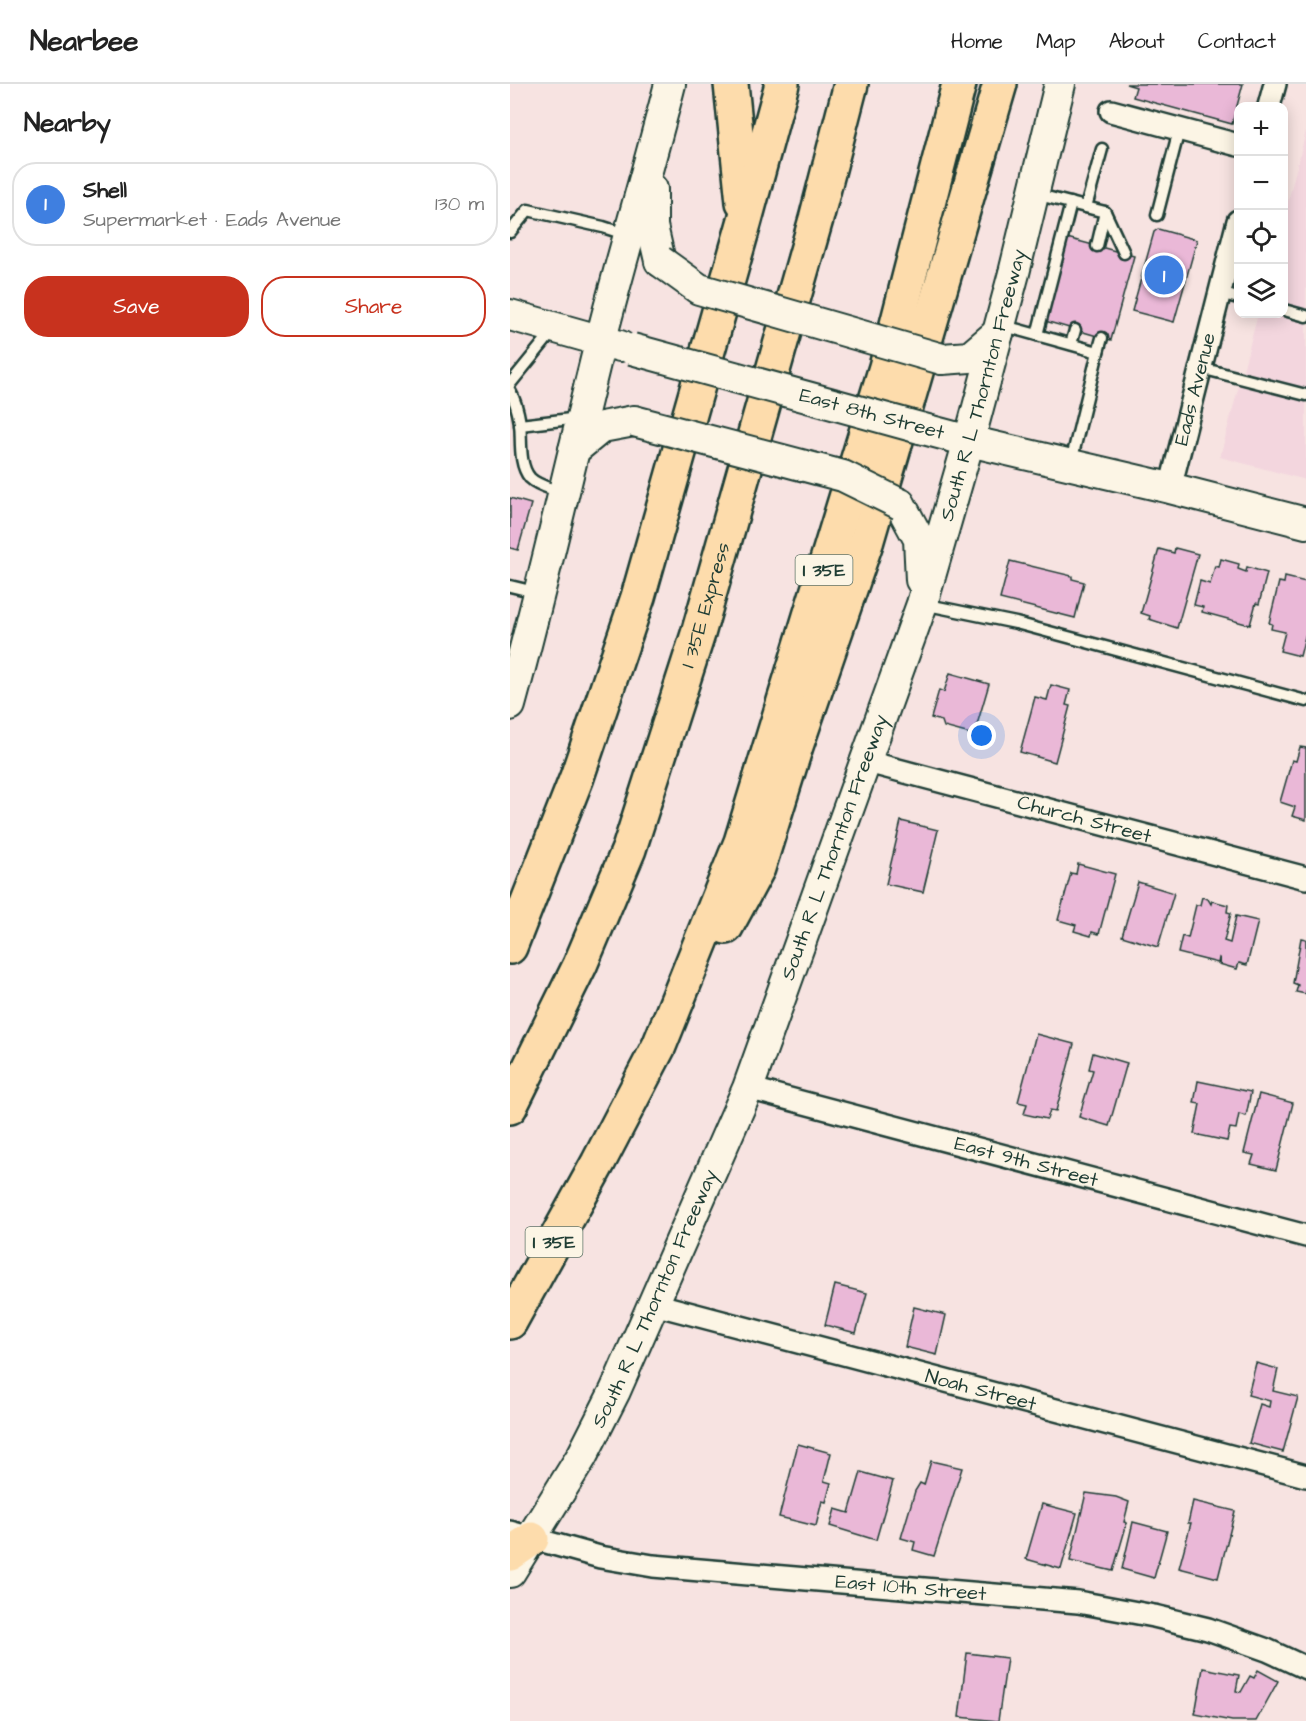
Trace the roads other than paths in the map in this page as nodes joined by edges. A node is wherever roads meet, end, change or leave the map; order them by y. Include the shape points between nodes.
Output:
1 (670, 84) edge
2 (731, 84) edge
3 (782, 84) edge
4 (851, 84) edge
5 (959, 84) edge
6 (1000, 84) edge
7 (1060, 84) edge
8 (1275, 84) edge
9 (1270, 102) edge
10 (1111, 111) dead end
11 (1179, 130) junction
12 (1234, 145) edge
13 (1102, 149) dead end
14 (651, 159) junction
15 (1035, 194) junction
16 (1071, 203) junction
17 (1086, 207) junction
18 (1105, 212) junction
19 (1158, 215) dead end
20 (745, 220) junction
21 (510, 232) edge
22 (629, 235) junction
23 (1097, 246) dead end
24 (1124, 254) dead end
25 (1234, 258) edge
26 (1229, 295) edge
27 (1288, 311) edge
28 (510, 315) edge
29 (1306, 316) edge
30 (555, 328) junction
31 (999, 329) junction
32 (1075, 330) dead end
33 (1037, 335) junction
34 (1102, 338) dead end
35 (601, 340) junction
36 (1071, 344) junction
37 (1098, 351) junction
38 (1201, 368) junction
39 (510, 384) edge
40 (510, 391) edge
41 (1306, 395) edge
42 (582, 417) junction
43 (520, 425) junction
44 (969, 441) junction
45 (574, 450) junction
46 (1070, 465) junction
47 (1170, 488) junction
48 (564, 494) junction
49 (1306, 524) edge
50 (510, 586) edge
51 (539, 594) junction
52 (921, 604) junction
53 (512, 687) edge
54 (1306, 701) edge
55 (864, 761) junction
56 (1306, 878) edge
57 (510, 947) edge
58 (659, 1046) junction
59 (748, 1088) junction
60 (510, 1107) edge
61 (1306, 1236) edge
62 (654, 1304) junction
63 (510, 1322) edge
64 (1306, 1476) edge
65 (517, 1542) edge
66 (510, 1572) edge
67 (1306, 1668) edge

1 - 14 main road
2 - 20 highway
3 - 20 highway
4 - 60 highway, I 35E Express via 698,634 629,849 580,965
5 - 58 highway, I 35E via 886,367 741,842
6 - 58 highway via 867,540 758,868
7 - 15 main road, South R L Thornton Freeway
8 - 9 street
10 - 11 street
11 - 12 street
11 - 19 lane
13 - 17 lane
14 - 22 main road
14 - 31 main road, bridge via 652,226 660,261 699,290 942,359 970,357
15 - 16 lane
15 - 31 main road, South R L Thornton Freeway
16 - 17 lane
16 - 33 lane
17 - 18 lane
18 - 23 lane
18 - 24 lane
20 - 57 highway via 638,597 577,777
21 - 22 lane via 528,210
22 - 35 main road
25 - 26 street, Eads Avenue
26 - 38 street, Eads Avenue
27 - 29 lane
28 - 30 main road, East 8th Street
30 - 35 main road, East 8th Street
30 - 39 lane
31 - 33 lane
31 - 44 main road, South R L Thornton Freeway
32 - 36 lane
33 - 36 lane
34 - 37 lane
35 - 42 main road
35 - 44 main road, East 8th Street, bridge
36 - 37 lane
37 - 46 lane
38 - 41 lane
38 - 47 street, Eads Avenue
40 - 43 lane
42 - 43 lane
42 - 45 main road
43 - 48 lane via 519,449 530,477
44 - 46 main road, East 8th Street
44 - 52 main road, South R L Thornton Freeway
45 - 48 main road
45 - 52 main road, bridge via 602,427 634,421 843,476 900,504 919,539
46 - 47 main road, East 8th Street
47 - 49 main road, East 8th Street
48 - 51 main road
50 - 51 lane
51 - 53 main road
52 - 54 lane via 1016,623
52 - 55 main road, South R L Thornton Freeway
55 - 56 street, Church Street
55 - 59 main road, South R L Thornton Freeway
58 - 63 highway, I 35E
59 - 61 street, East 9th Street
59 - 62 main road, South R L Thornton Freeway
62 - 64 street, Noah Street
62 - 65 main road, South R L Thornton Freeway via 582,1456
65 - 66 main road, South R L Thornton Freeway
65 - 67 street, East 10th Street via 653,1566 1078,1602 1208,1629

